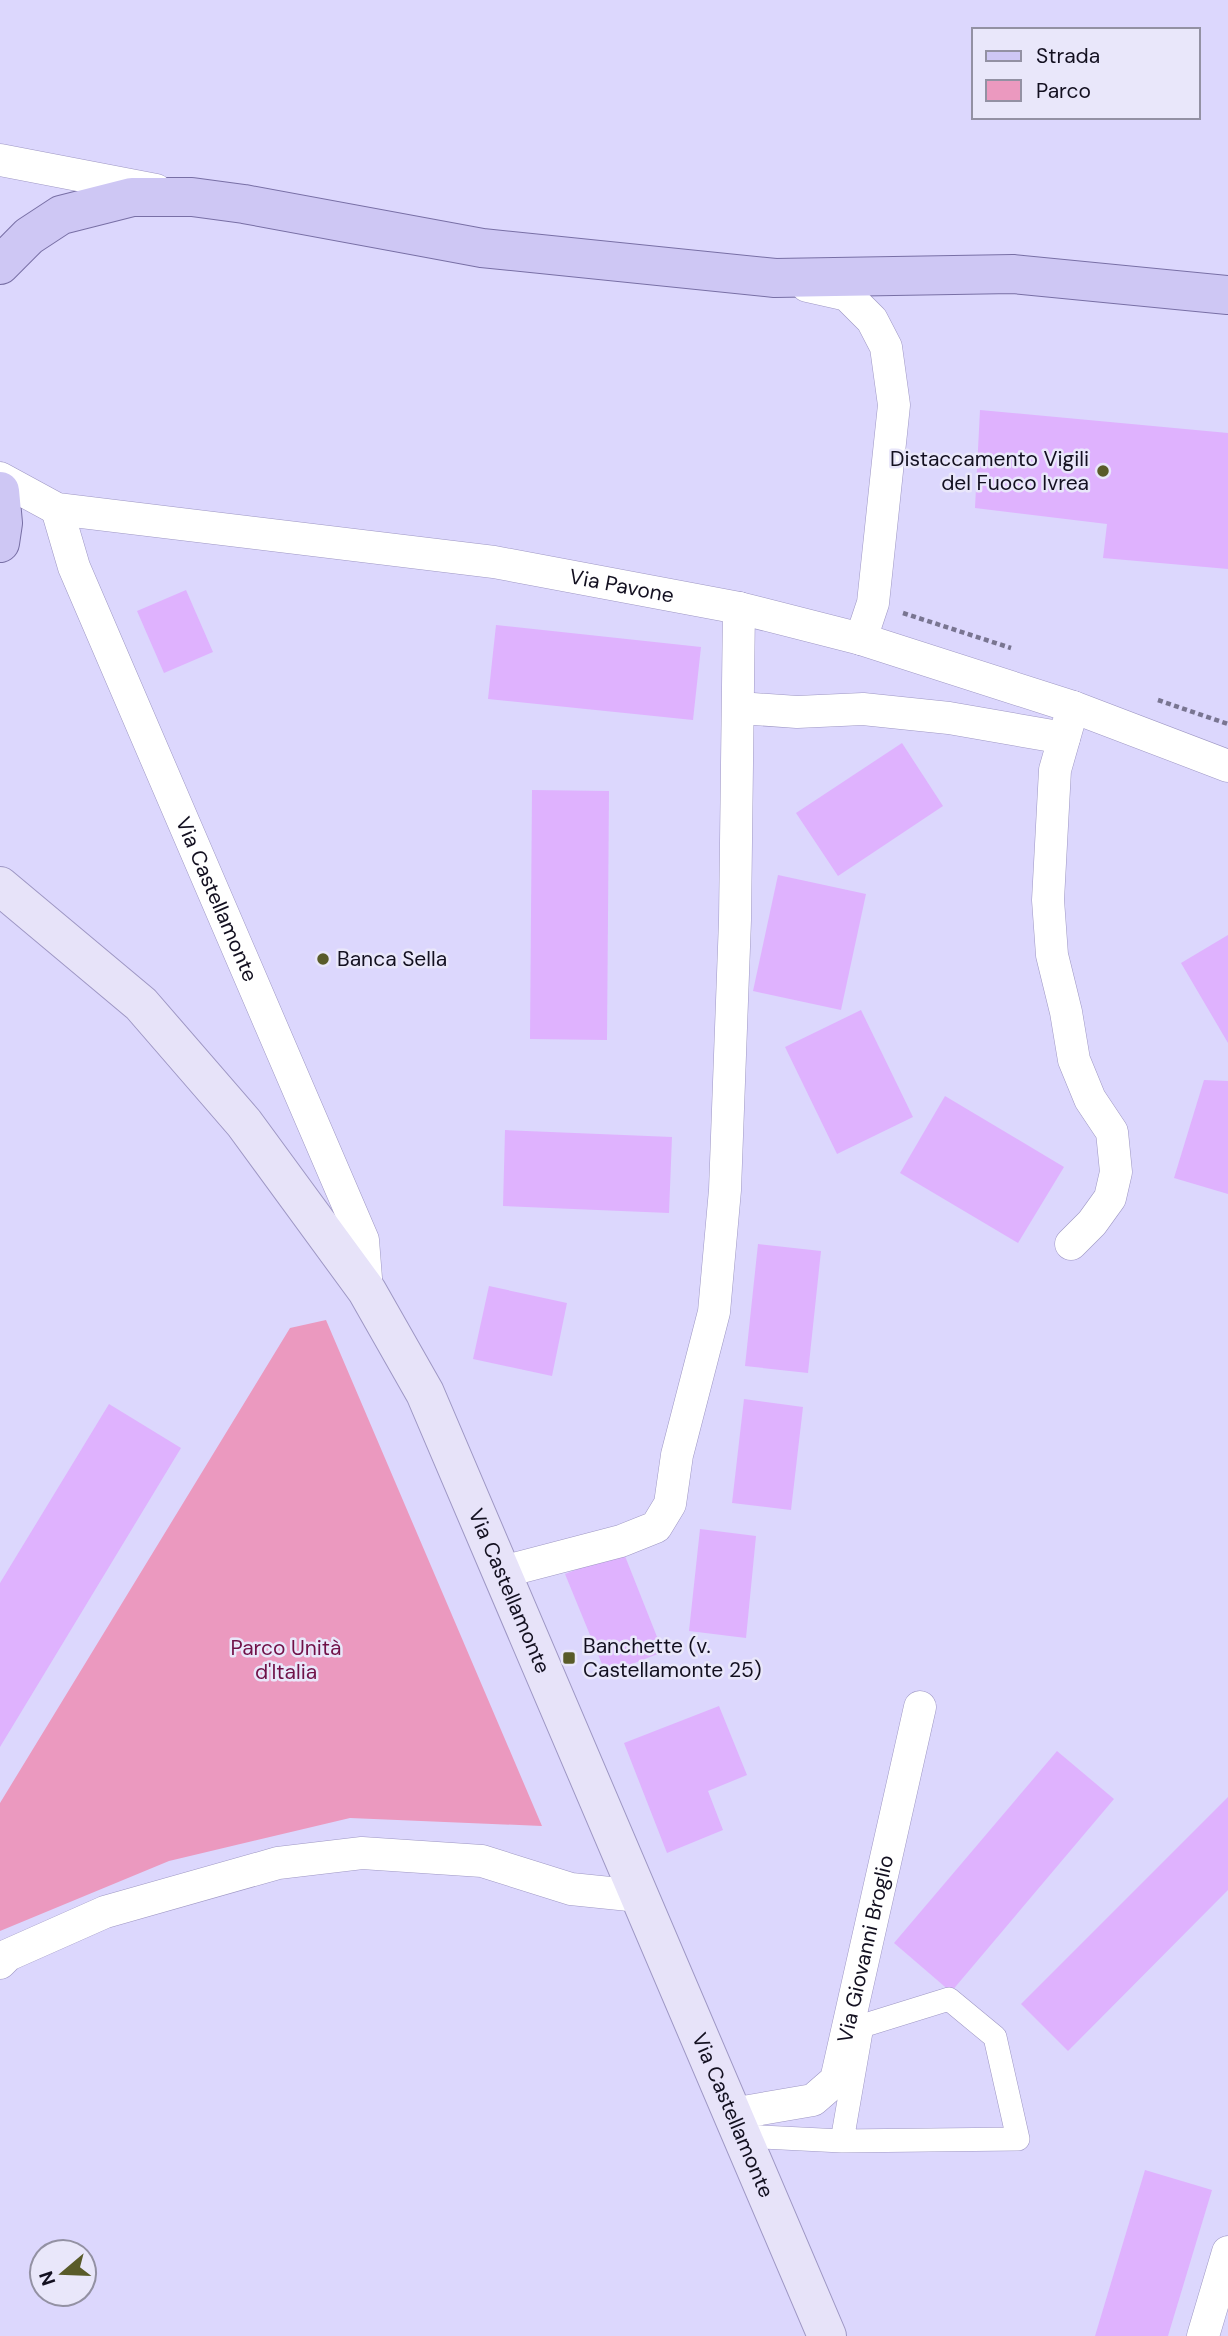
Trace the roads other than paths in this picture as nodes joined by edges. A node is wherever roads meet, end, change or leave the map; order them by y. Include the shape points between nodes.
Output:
1 (0, 160) edge
2 (192, 197) junction
3 (0, 265) edge
4 (775, 278) junction
5 (1228, 295) edge
6 (0, 478) edge
7 (0, 491) edge
8 (57, 509) junction
9 (0, 542) edge
10 (739, 608) junction
11 (862, 639) junction
12 (1073, 707) junction
13 (738, 708) junction
14 (1064, 738) junction
15 (1228, 766) edge
16 (0, 886) edge
17 (1071, 1244) dead end
18 (367, 1291) junction
19 (502, 1572) junction
20 (920, 1707) dead end
21 (639, 1896) junction
22 (0, 1963) edge
23 (737, 2125) junction
24 (842, 2141) junction
25 (1228, 2252) edge
26 (827, 2336) edge
27 (1203, 2336) edge

1 - 2 street
2 - 3 main road via 132,197 61,215 29,236
2 - 4 main road via 482,248
4 - 5 main road via 1013,274
4 - 11 street via 847,295 872,320 886,347 894,405 873,603
6 - 8 street, Via Pavone
7 - 9 main road
8 - 10 street, Via Pavone via 494,562
8 - 18 street, Via Castellamonte via 74,567 363,1240
10 - 11 street, Via Pavone
10 - 13 street
11 - 12 street, Via Pavone
12 - 14 street
12 - 15 street, Via Pavone
13 - 14 street via 797,712 863,709
13 - 19 street via 735,920 714,1312 677,1455 670,1504 656,1527 621,1541
14 - 17 street via 1055,770 1048,900 1052,955 1074,1060 1090,1100 1112,1132 1116,1172 1110,1198
16 - 18 main road, Via Castellamonte via 141,1004 244,1123
18 - 19 main road, Via Castellamonte via 425,1393
19 - 21 main road, Via Castellamonte
20 - 23 street, Via Giovanni Broglio via 835,2080 813,2100
21 - 22 street via 571,1889 482,1861 362,1853 278,1863 105,1912 8,1955
21 - 23 main road, Via Castellamonte
23 - 24 street
23 - 26 main road, Via Castellamonte
24 - 24 street via 1018,2139 995,2037 949,2000 862,2026
25 - 27 street

